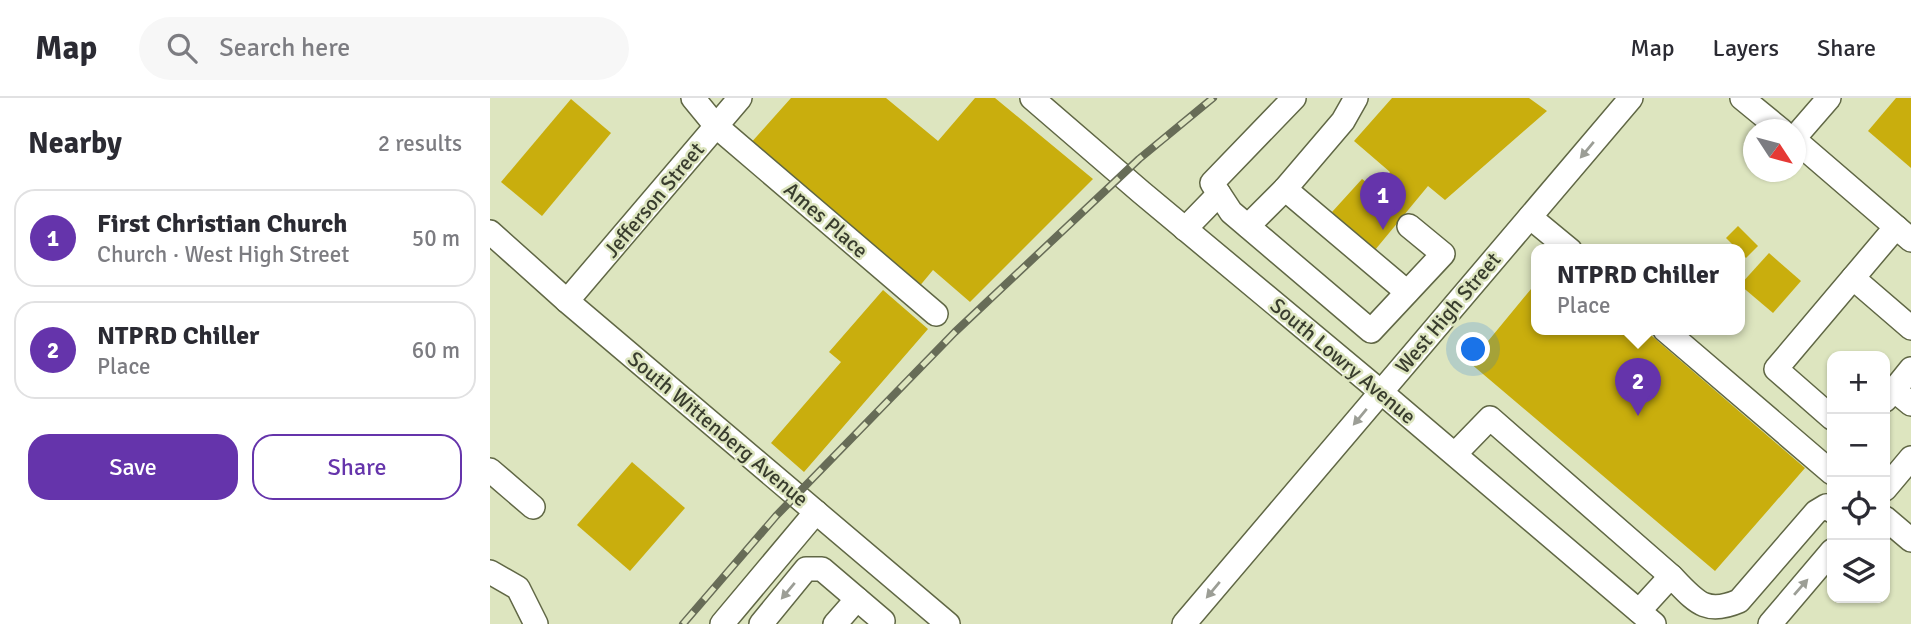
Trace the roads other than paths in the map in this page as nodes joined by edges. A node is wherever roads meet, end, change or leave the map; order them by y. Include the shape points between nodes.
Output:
1 (693, 98) edge
2 (740, 98) edge
3 (1032, 98) edge
4 (1294, 98) edge
5 (1356, 98) edge
6 (1742, 98) edge
7 (1829, 98) edge
8 (1624, 101) edge
9 (1768, 119) edge
10 (716, 126) junction
11 (1806, 127) edge
12 (1806, 148) edge
13 (1285, 189) junction
14 (1219, 194) junction
15 (1530, 217) junction
16 (1248, 226) junction
17 (1409, 226) dead end
18 (1185, 229) junction
19 (1903, 234) edge
20 (493, 241) edge
21 (1563, 244) edge
22 (1853, 278) junction
23 (1407, 292) junction
24 (568, 301) junction
25 (936, 314) dead end
26 (1911, 328) edge
27 (1671, 335) edge
28 (1911, 369) edge
29 (1381, 392) junction
30 (1896, 398) edge
31 (1827, 414) edge
32 (1455, 454) junction
33 (1911, 458) edge
34 (1827, 469) edge
35 (490, 470) edge
36 (1890, 483) edge
37 (534, 507) dead end
38 (1827, 507) edge
39 (816, 512) junction
40 (1890, 521) edge
41 (1911, 540) edge
42 (1827, 557) edge
43 (490, 572) edge
44 (1671, 576) junction
45 (909, 590) junction
46 (857, 599) junction
47 (1647, 617) edge
48 (882, 622) edge
49 (536, 624) edge
50 (723, 624) edge
51 (761, 624) edge
52 (835, 624) edge
53 (947, 624) edge
54 (1184, 624) edge
55 (1770, 624) edge

1 - 10 street, Ames Place
2 - 10 street, Jefferson Street
3 - 18 street, South Lowry Avenue
4 - 14 street via 1212,183
5 - 13 street via 1343,121
6 - 9 street
7 - 11 street
8 -> 15 street, West High Street
10 - 24 street, Jefferson Street
10 - 25 street, Ames Place
12 - 19 street
13 - 16 street
13 - 23 street
14 - 16 street
14 - 18 street
15 - 21 street
15 - 29 street, West High Street
16 - 23 street via 1371,331
17 - 23 street via 1443,254
18 - 29 street, South Lowry Avenue
19 - 22 street
20 - 24 street, South Wittenberg Avenue
22 - 26 street
22 - 31 street via 1776,369
24 - 39 street, South Wittenberg Avenue
27 - 34 street
28 - 30 street
29 - 32 street, South Lowry Avenue
29 -> 54 street, West High Street
32 - 44 street via 1490,418
32 - 47 street, South Lowry Avenue
33 - 36 street
35 - 37 street
38 - 44 street via 1816,512 1739,601 1707,608
39 - 45 street, South Wittenberg Avenue
39 - 50 street
40 - 41 street
55 -> 42 street
43 - 49 street via 518,588
44 - 47 street
45 - 48 street
45 - 53 street, South Wittenberg Avenue
46 - 48 street
46 -> 51 street via 821,569 806,569
46 - 52 street

